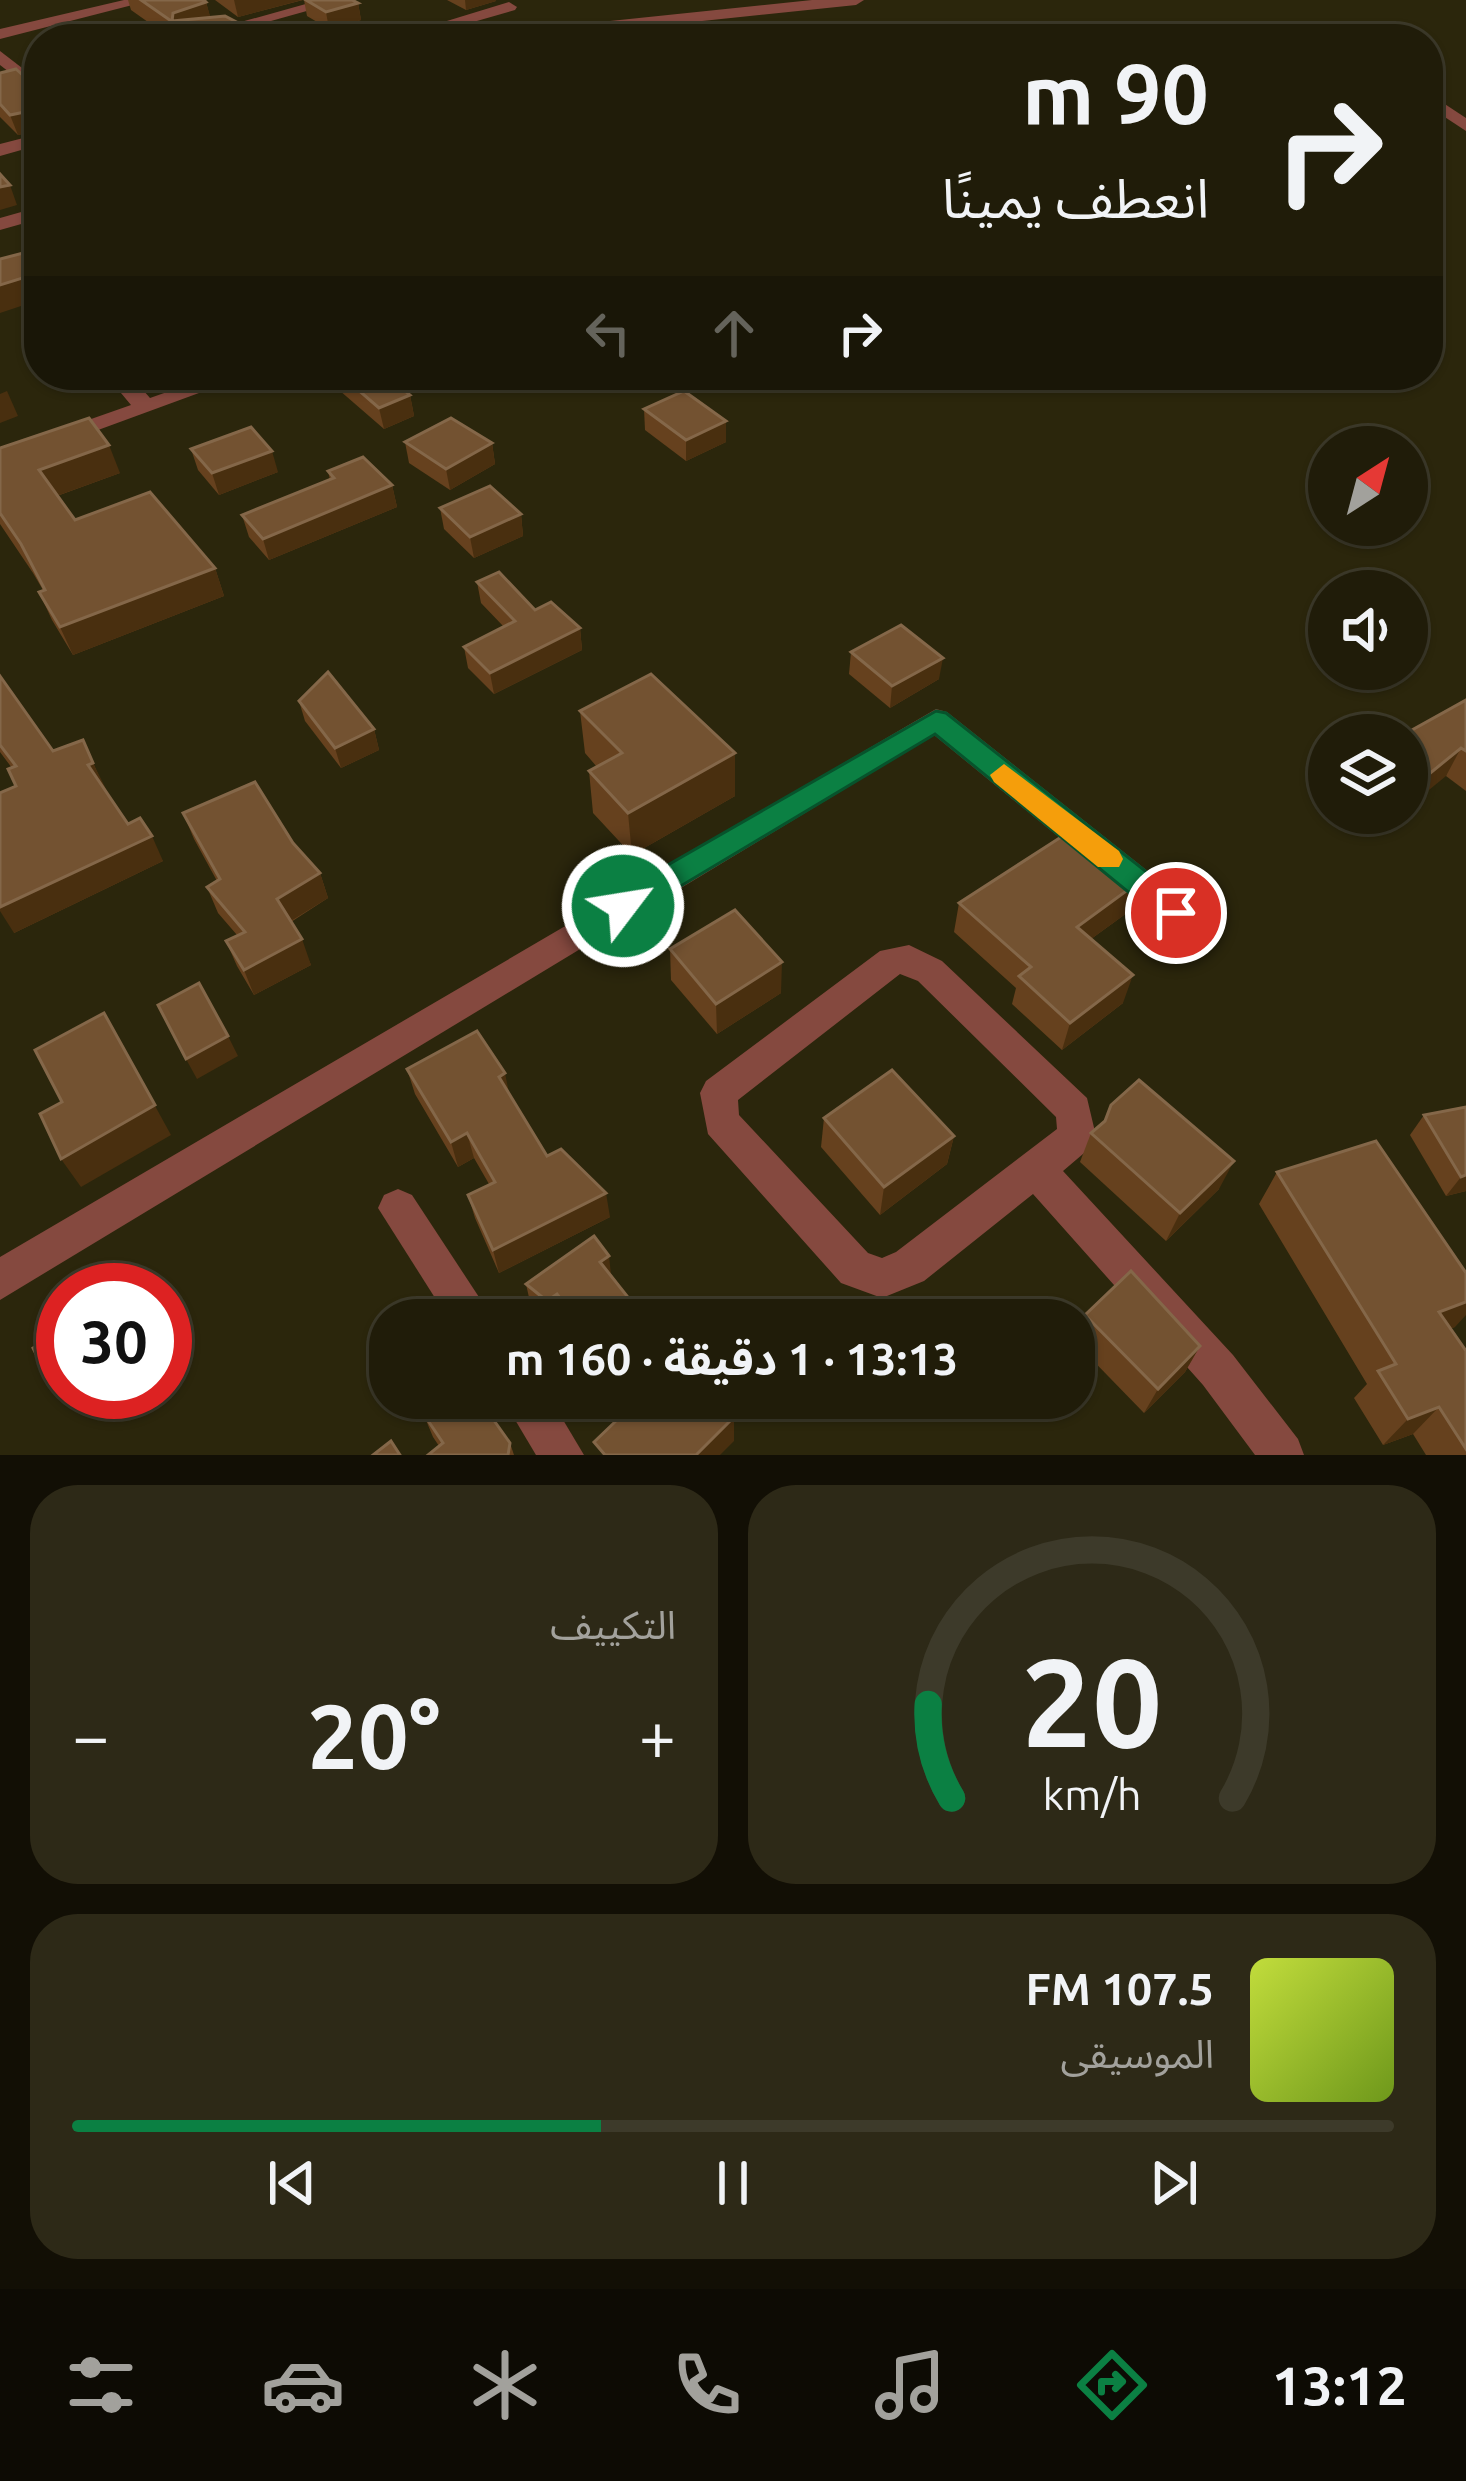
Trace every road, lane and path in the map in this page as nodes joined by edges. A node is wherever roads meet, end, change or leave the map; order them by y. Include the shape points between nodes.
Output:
1 (144, 0) edge
2 (338, 0) edge
3 (856, 0) edge
4 (508, 3) edge
5 (216, 14) edge
6 (42, 24) edge
7 (230, 24) edge
8 (246, 24) edge
9 (443, 24) edge
10 (640, 24) edge
11 (0, 56) edge
12 (24, 75) edge
13 (131, 390) edge
14 (194, 390) edge
15 (146, 407) junction
16 (0, 459) edge
17 (1176, 913) dead end
18 (1034, 1167) junction
19 (398, 1208) dead end
20 (0, 1280) edge
21 (458, 1299) edge
22 (538, 1419) edge
23 (562, 1455) edge
24 (1282, 1455) edge

1 - 6 street
2 - 8 street
3 - 10 street
4 - 9 street
5 - 7 street
11 - 12 street
13 - 15 street
14 - 15 street
15 - 16 street
17 - 20 street via 936,720
18 - 18 street via 910,1267 882,1278 855,1269 722,1122 719,1093 892,961 909,959 1074,1110 1077,1136
18 - 24 street via 1218,1370
19 - 21 street
22 - 23 street

